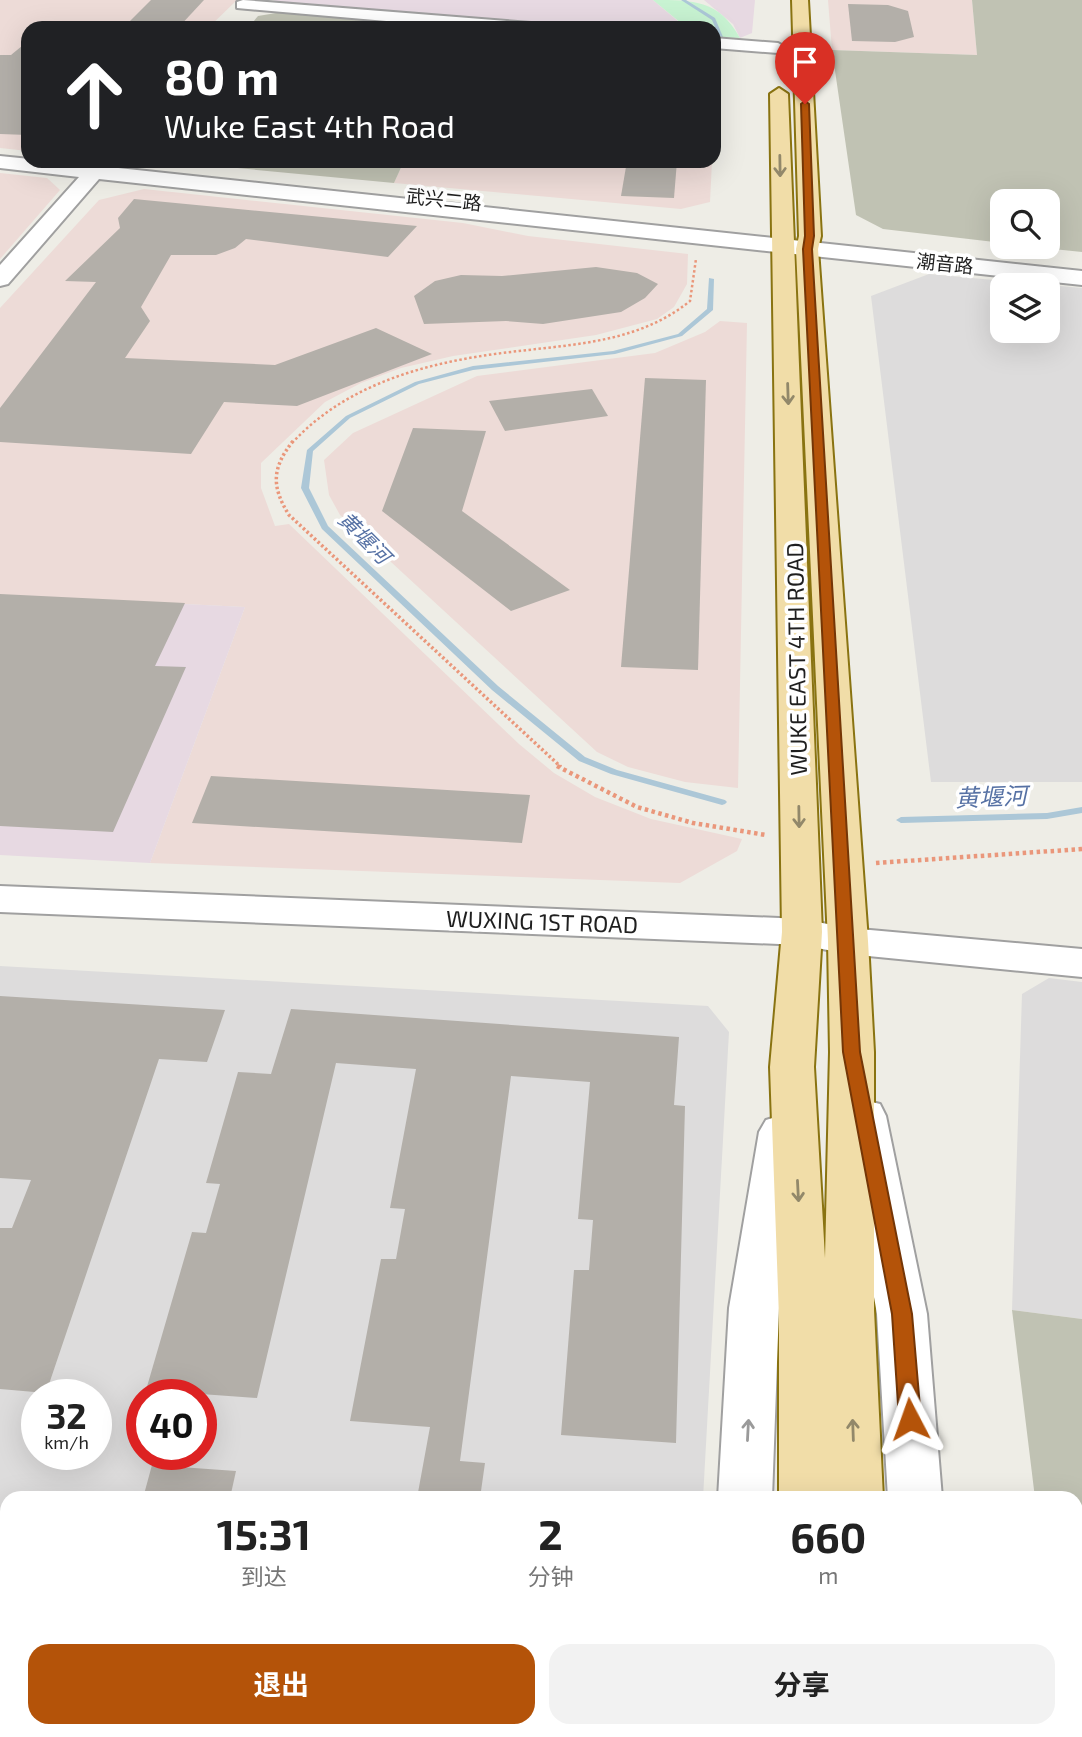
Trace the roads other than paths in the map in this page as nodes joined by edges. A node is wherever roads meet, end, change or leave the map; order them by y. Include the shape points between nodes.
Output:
1 (778, 0) edge
2 (800, 0) edge
3 (245, 3) edge
4 (229, 20) dead end
5 (451, 21) edge
6 (721, 44) edge
7 (778, 48) junction
8 (0, 153) edge
9 (21, 155) edge
10 (0, 162) edge
11 (21, 162) edge
12 (91, 168) edge
13 (127, 168) edge
14 (130, 168) edge
15 (795, 241) junction
16 (1082, 264) edge
17 (1082, 278) edge
18 (0, 279) edge
19 (0, 900) edge
20 (802, 932) junction
21 (848, 941) junction
22 (1082, 962) edge
23 (852, 1052) junction
24 (793, 1067) junction
25 (827, 1314) junction
26 (745, 1491) edge
27 (807, 1491) edge
28 (855, 1491) edge
29 (915, 1491) edge

1 - 7 main road, WUKE EAST 4TH ROAD
2 - 15 main road, WUKE EAST 4TH ROAD
3 - 4 street
3 - 5 street
6 - 7 street
7 -> 15 main road, WUKE EAST 4TH ROAD
8 - 9 street
10 - 11 street
12 - 18 street
13 - 15 street via 696,237
14 - 15 street, 武兴二路
15 - 16 street, 潮音路
15 - 17 street, 潮音路
15 -> 20 main road, WUKE EAST 4TH ROAD via 794,571
15 - 21 main road, WUKE EAST 4TH ROAD
19 - 20 street, WUXING 1ST ROAD
20 - 21 street, WUXING 1ST ROAD
20 - 24 main road, WUKE EAST 4TH ROAD
21 - 22 street, WUXING 1ST ROAD
21 - 23 main road, WUKE EAST 4TH ROAD
23 - 25 main road, WUKE EAST 4TH ROAD
23 - 29 street via 902,1314
24 -> 25 main road, WUKE EAST 4TH ROAD
26 -> 24 street via 754,1308
25 - 27 main road
28 -> 25 main road

